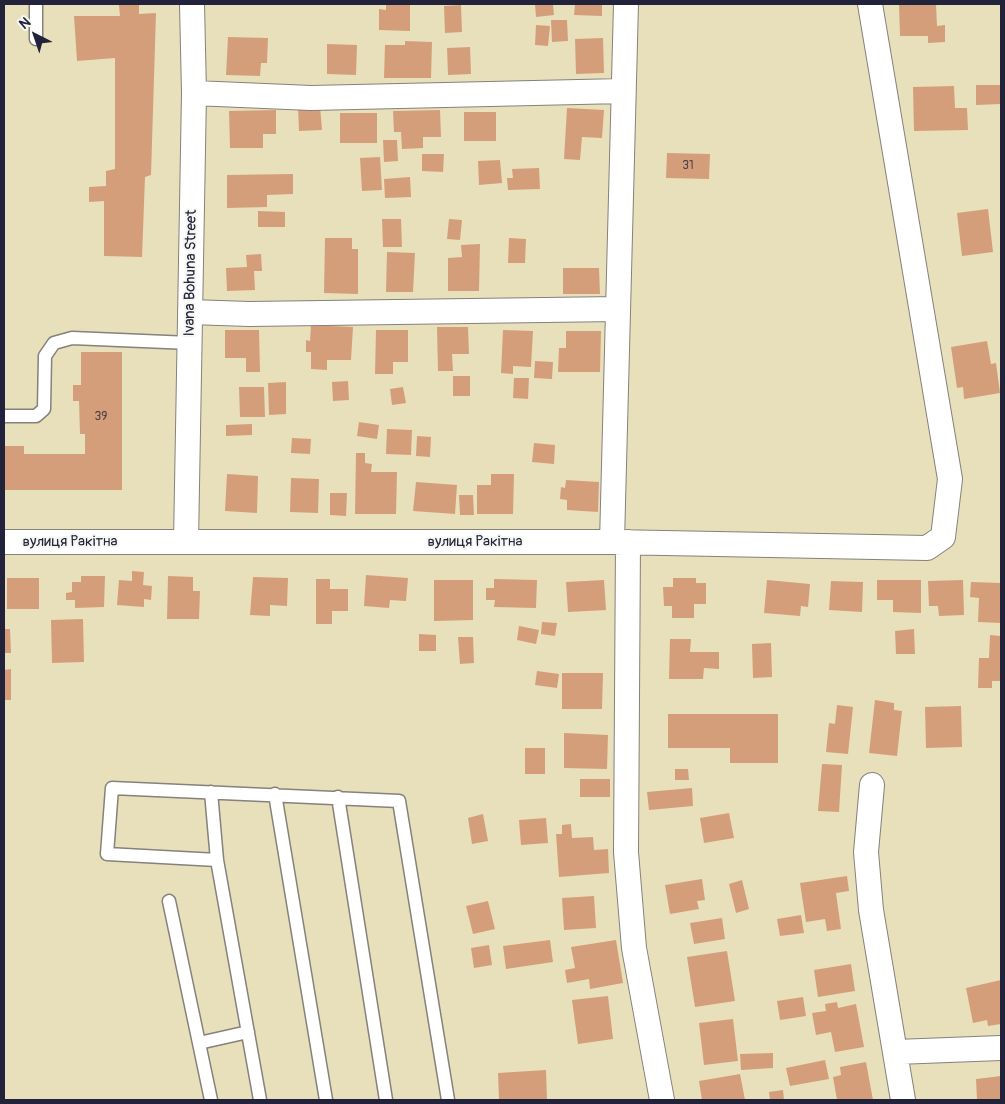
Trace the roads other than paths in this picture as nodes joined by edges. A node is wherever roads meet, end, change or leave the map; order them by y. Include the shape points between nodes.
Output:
1 (36, 4) edge
2 (192, 4) edge
3 (626, 4) edge
4 (870, 4) edge
5 (36, 39) dead end
6 (624, 91) junction
7 (194, 93) junction
8 (618, 309) junction
9 (190, 312) junction
10 (190, 343) junction
11 (4, 416) edge
12 (4, 542) edge
13 (186, 542) junction
14 (620, 542) junction
15 (872, 785) dead end
16 (211, 792) junction
17 (275, 794) junction
18 (338, 797) junction
19 (217, 860) junction
20 (169, 901) dead end
21 (248, 1032) junction
22 (199, 1043) junction
23 (1001, 1048) edge
24 (896, 1052) junction
25 (212, 1100) edge
26 (260, 1100) edge
27 (326, 1100) edge
28 (386, 1100) edge
29 (448, 1100) edge
30 (662, 1100) edge
31 (903, 1100) edge

1 - 5 lane
2 - 7 street, Ivana Bohuna Street
3 - 6 street
4 - 14 street, вулиця Ракітна via 950,479 943,537 927,548
6 - 7 street via 311,98
6 - 8 street
7 - 9 street, Ivana Bohuna Street
8 - 9 street
8 - 14 street
9 - 10 street, Ivana Bohuna Street
10 - 11 lane via 72,338 54,343 45,356 44,409 36,416
10 - 13 street, Ivana Bohuna Street
12 - 13 street, вулиця Ракітна
13 - 14 street, вулиця Ракітна
14 - 30 street via 626,852 634,948
15 - 24 street via 866,852 871,910
16 - 17 lane
16 - 19 lane
16 - 19 lane via 112,788 107,854
17 - 18 lane
17 - 27 lane
18 - 28 lane
18 - 29 lane via 399,801
19 - 21 lane
20 - 22 lane
21 - 22 lane
21 - 26 lane
22 - 25 lane
23 - 24 street
24 - 31 street

